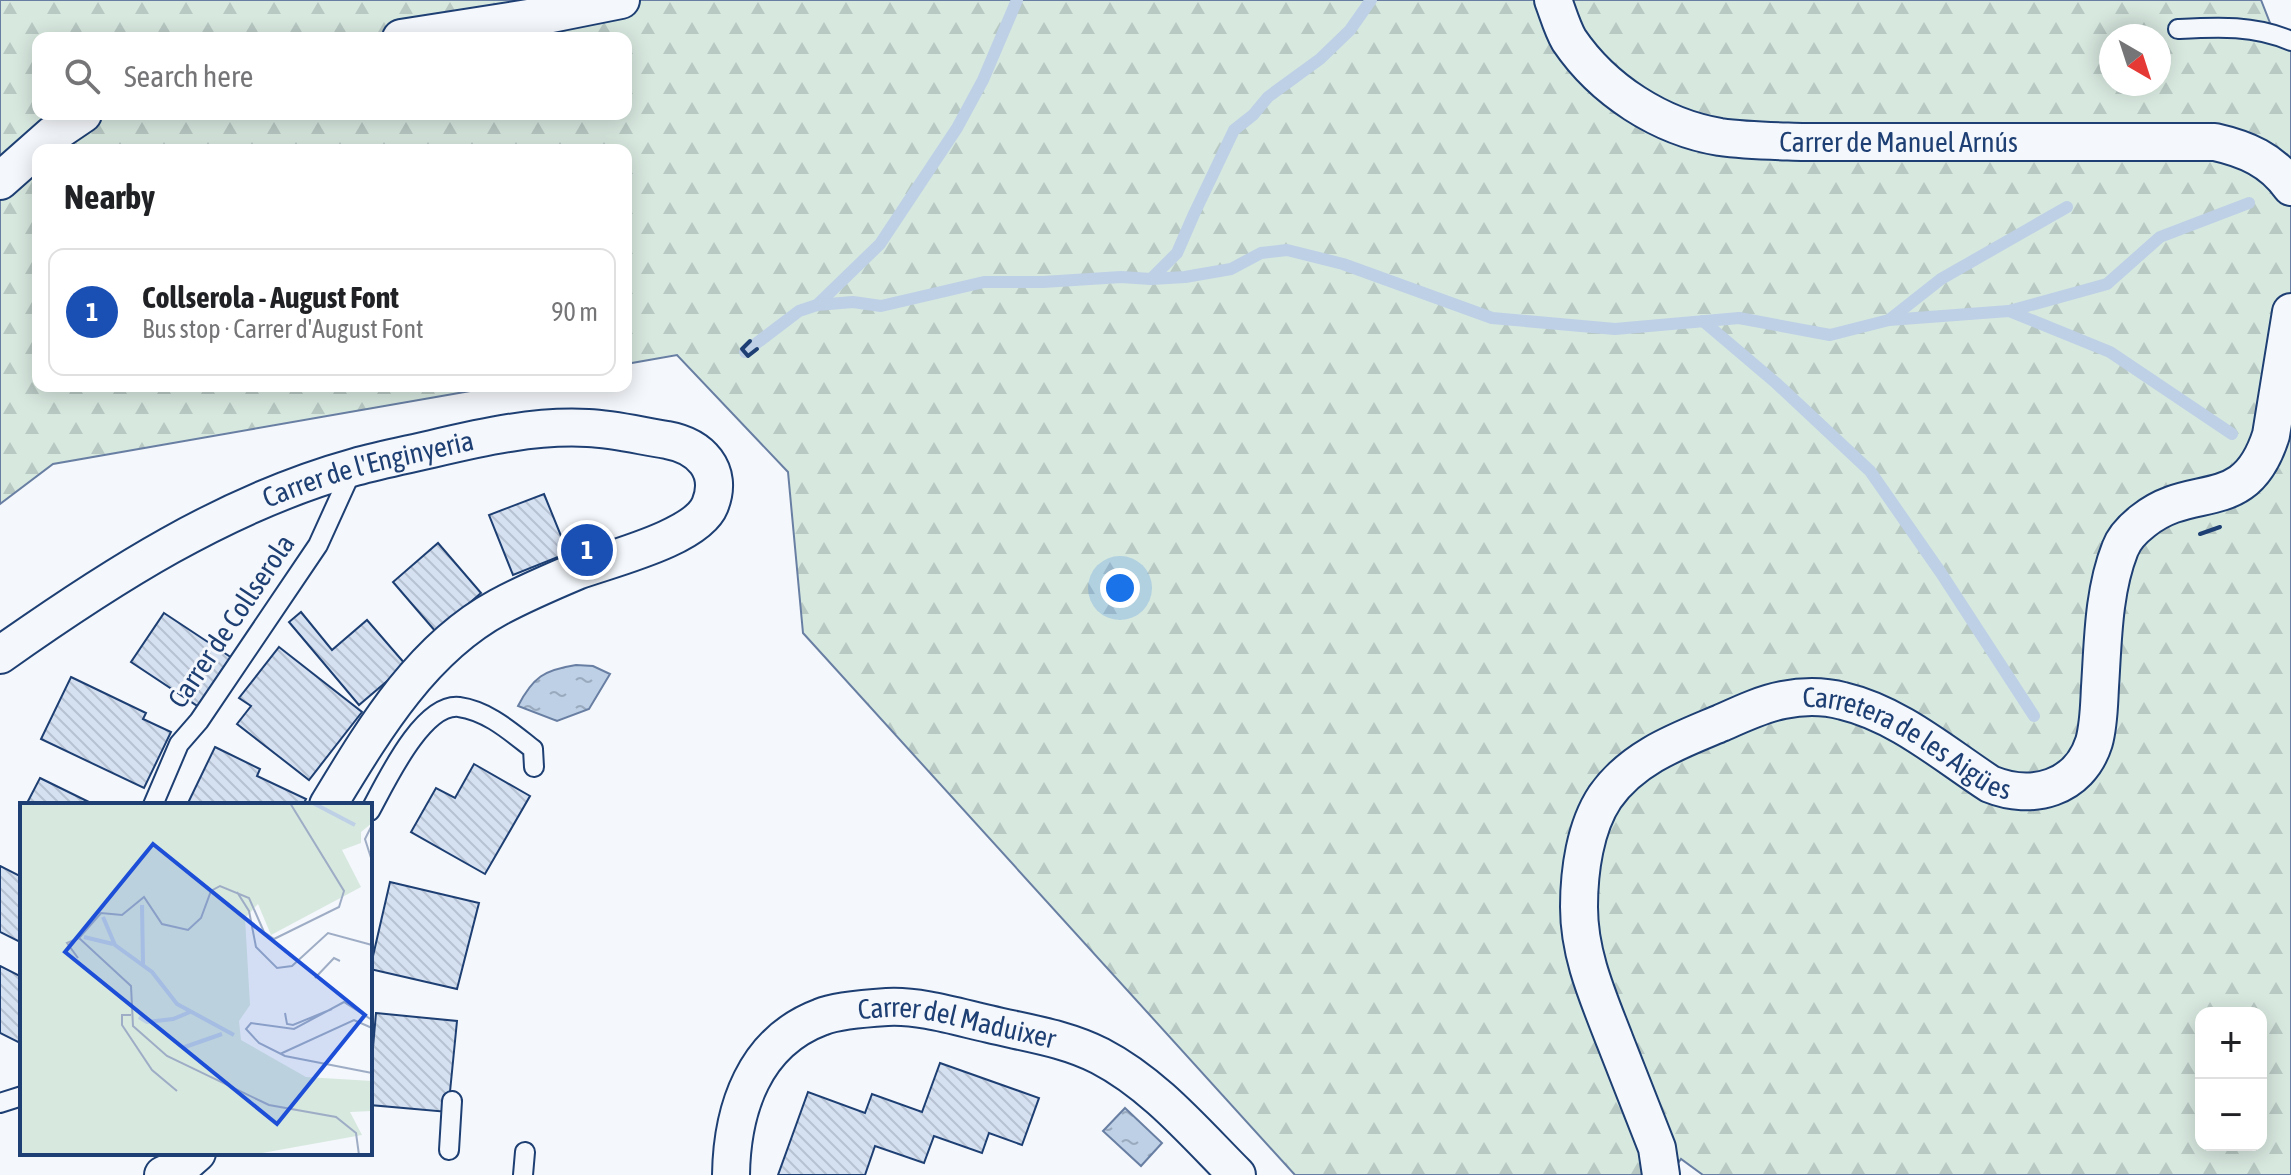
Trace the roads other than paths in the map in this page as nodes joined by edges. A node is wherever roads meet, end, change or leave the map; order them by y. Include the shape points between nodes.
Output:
1 (621, 0) edge
2 (1553, 0) edge
3 (2178, 29) dead end
4 (439, 32) edge
5 (2291, 41) edge
6 (74, 120) edge
7 (42, 144) edge
8 (32, 153) edge
9 (2286, 171) edge
10 (0, 181) edge
11 (2290, 315) edge
12 (353, 468) junction
13 (0, 655) edge
14 (534, 767) dead end
15 (154, 803) edge
16 (329, 803) edge
17 (372, 808) edge
18 (20, 1097) edge
19 (452, 1101) dead end
20 (0, 1103) edge
21 (449, 1150) dead end
22 (525, 1152) dead end
23 (195, 1155) edge
24 (163, 1175) edge
25 (523, 1175) edge
26 (731, 1175) edge
27 (1237, 1175) edge
28 (1661, 1175) edge

1 - 4 street
2 - 9 street, Carrer de Manuel Arnús via 1567,37 1607,83 1658,117 1717,136 1805,142 2215,142 2255,154
3 - 5 lane via 2238,26
6 - 7 street
8 - 10 street
11 - 28 street, Carretera de les Aigües via 2271,435 2257,465 2241,482 2218,494 2152,513 2121,545 2111,574 2093,744 2070,777 2039,791 2006,791 1874,710 1811,696 1750,710 1666,746 1624,775 1605,797 1592,823 1583,865 1582,943 1590,977 1657,1148
12 - 13 street, Carrer de l'Enginyeria via 303,484 172,543
12 - 15 lane, Carrer de Collserola via 318,545 179,744
12 - 16 street, Carrer de l'Enginyeria via 490,436 590,428 677,442 696,451 710,467 714,496 699,521 675,536 575,572 466,628 413,680
14 - 17 lane via 533,749 495,720 457,707 437,713 418,731
18 - 20 lane
19 - 21 lane
22 - 25 lane
23 - 24 street
26 - 27 street, Carrer del Maduixer via 739,1110 765,1057 791,1033 823,1016 890,1007 1068,1042 1101,1056 1171,1109

